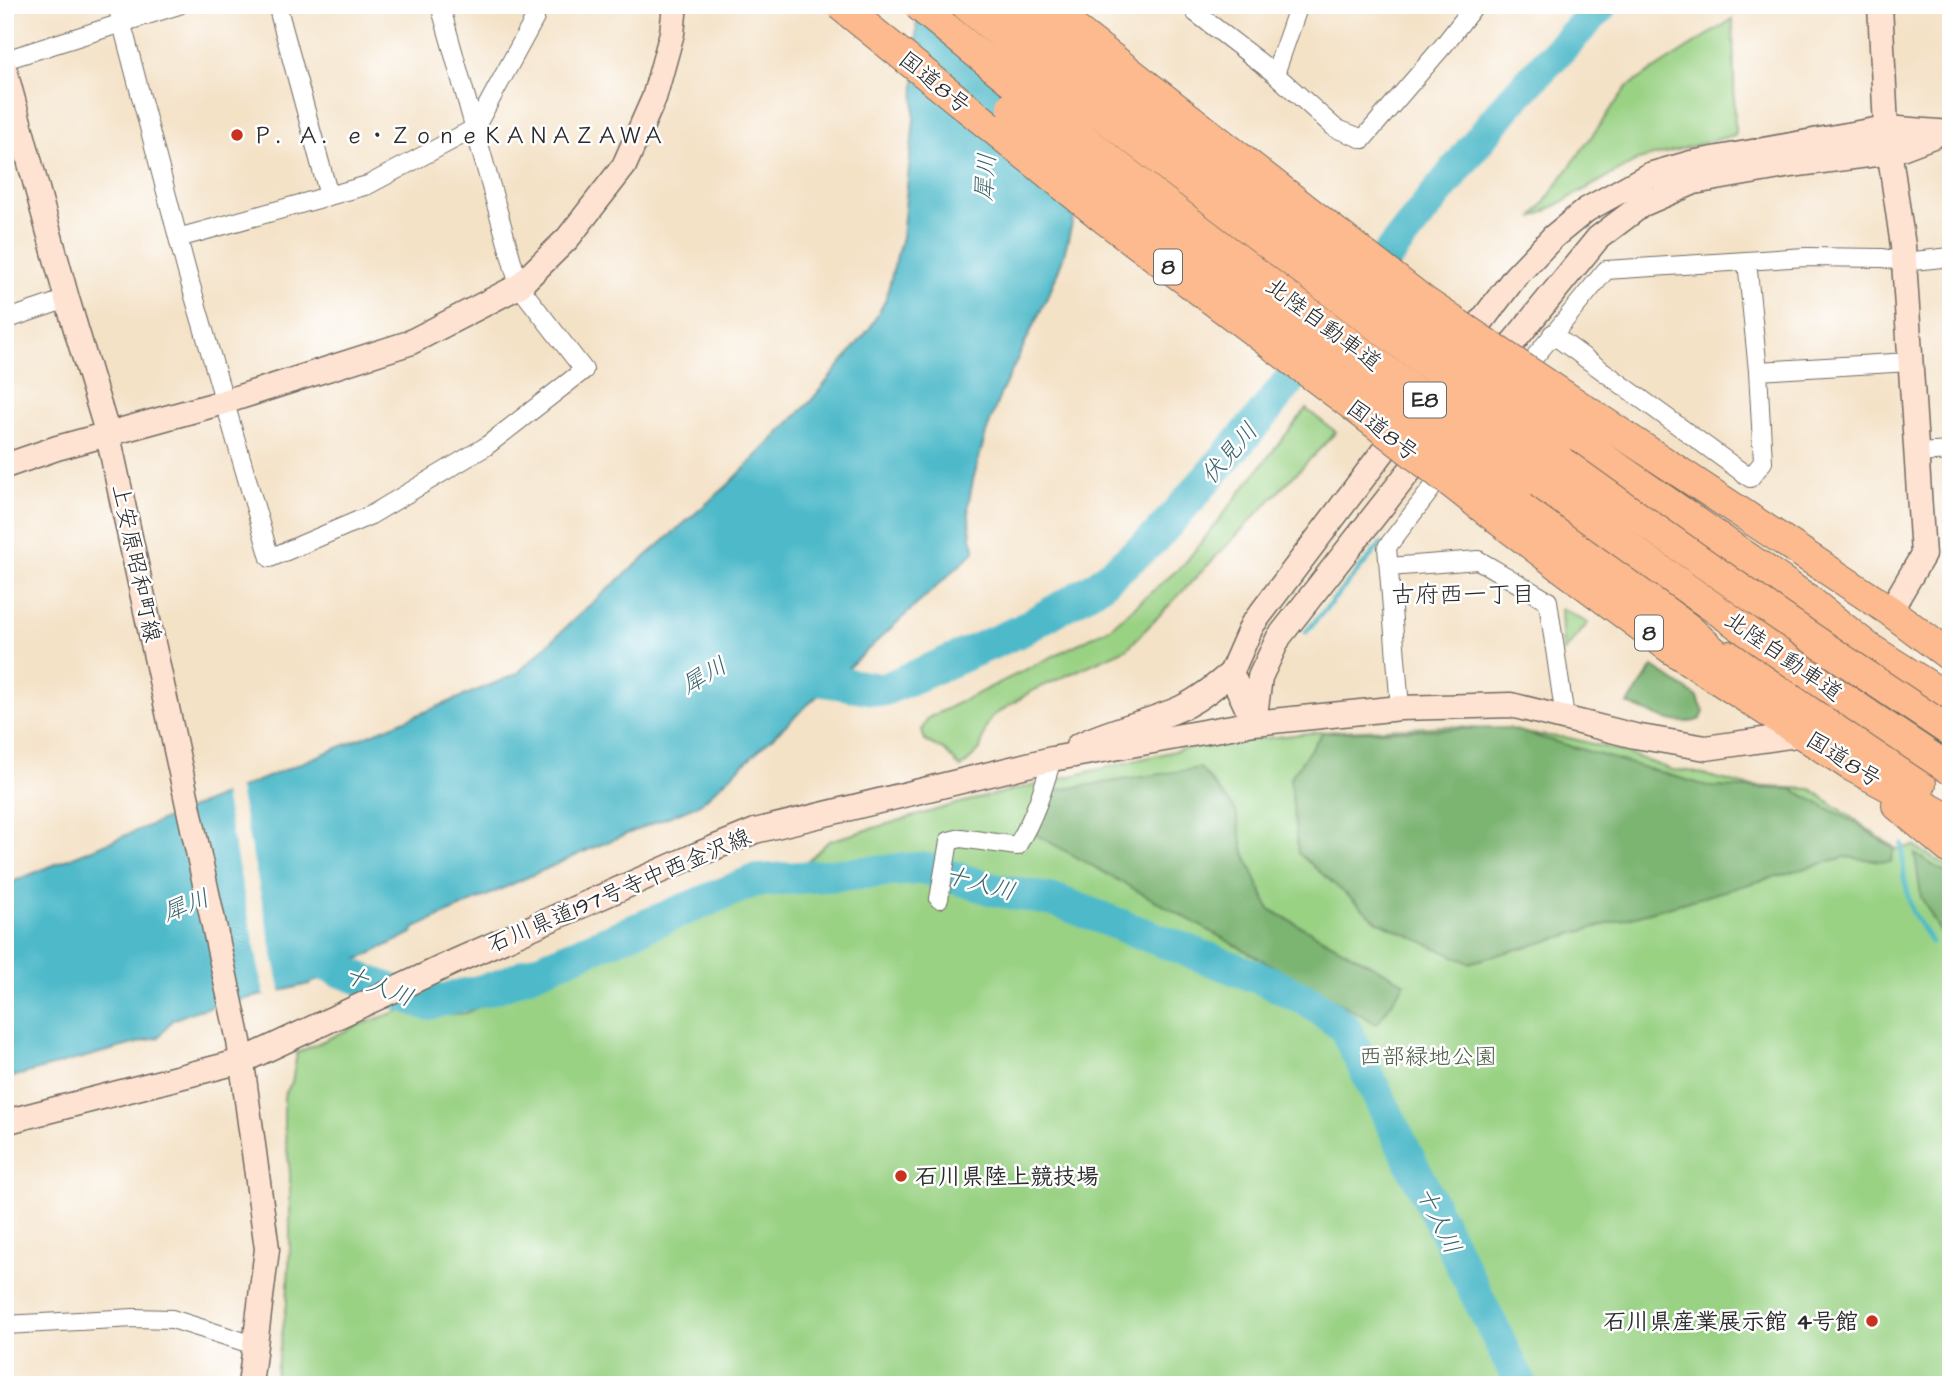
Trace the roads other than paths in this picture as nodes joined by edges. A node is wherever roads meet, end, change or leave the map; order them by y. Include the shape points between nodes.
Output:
1 (180, 5) edge
2 (277, 5) edge
3 (440, 5) edge
4 (537, 5) edge
5 (675, 5) edge
6 (839, 5) edge
7 (896, 5) edge
8 (918, 5) edge
9 (966, 5) edge
10 (997, 5) edge
11 (1044, 5) edge
12 (1196, 5) edge
13 (1299, 5) edge
14 (1475, 5) edge
15 (1880, 5) edge
16 (119, 14) edge
17 (5, 60) edge
18 (5, 71) edge
19 (1275, 74) junction
20 (475, 128) junction
21 (1946, 133) edge
22 (1888, 140) junction
23 (329, 196) junction
24 (178, 238) junction
25 (1951, 257) edge
26 (1747, 261) junction
27 (1904, 262) junction
28 (519, 286) junction
29 (67, 299) junction
30 (5, 320) edge
31 (1552, 334) junction
32 (1910, 362) junction
33 (1758, 371) junction
34 (224, 401) junction
35 (1578, 422) junction
36 (108, 435) junction
37 (1951, 451) edge
38 (1917, 453) junction
39 (5, 466) edge
40 (1509, 511) junction
41 (1389, 567) junction
42 (1806, 598) junction
43 (1890, 611) junction
44 (1689, 629) junction
45 (1951, 657) edge
46 (1231, 673) junction
47 (1951, 700) edge
48 (1400, 708) junction
49 (1565, 718) junction
50 (1254, 723) junction
51 (1951, 732) edge
52 (1804, 734) junction
53 (1052, 759) junction
54 (1852, 766) junction
55 (1951, 770) edge
56 (1951, 804) edge
57 (1951, 820) edge
58 (1951, 850) edge
59 (939, 899) dead end
60 (240, 1051) junction
61 (5, 1122) edge
62 (5, 1325) edge
63 (257, 1346) junction
64 (250, 1385) edge

1 - 16 street
2 - 23 street
3 - 20 street
4 - 20 street via 535,18
5 - 28 main road via 654,98 624,166 568,238
6 - 40 highway, 国道8号 / 8, bridge via 1106,220 1349,403
7 - 40 highway, bridge via 1175,244
8 - 55 highway, 北陸自動車道 / E8, bridge via 1381,368 1630,549
9 - 51 highway, 北陸自動車道 / E8, bridge via 1400,345 1643,520
10 - 35 highway, bridge via 1331,263
11 - 35 highway, bridge
12 - 19 street via 1196,13
13 - 19 street
14 - 19 street via 1363,139 1335,128
15 - 22 main road
16 - 17 street
16 - 24 street
18 - 29 main road, 上安原昭和町線
20 - 23 street via 368,185
20 - 28 street
21 - 22 main road
22 - 27 main road
22 - 46 main road via 1691,163 1649,175 1586,210 1515,277 1252,625
22 - 50 main road via 1791,165 1694,182 1643,204 1598,238 1279,636 1260,677
23 - 24 street
24 - 34 street
25 - 27 street
26 - 27 street via 1805,257
26 - 31 street via 1606,270
26 - 33 street
27 - 32 main road
28 - 34 main road via 409,344
28 - 34 street via 584,370 485,447 371,515 270,558
29 - 30 street
29 - 36 main road, 上安原昭和町線
31 - 33 street via 1750,478 1763,462
31 - 41 street via 1387,547
32 - 33 street
32 - 38 main road
34 - 36 main road
35 - 42 highway
35 - 43 highway
36 - 39 main road
36 - 60 main road, 上安原昭和町線
37 - 38 street
38 - 43 main road via 1923,555
40 - 44 highway
40 - 52 highway, 国道8号 / 8 via 1670,648
41 - 48 street
41 - 49 street via 1478,560 1548,601
42 - 43 highway via 1848,618 1880,617
42 - 47 highway via 1869,648
43 - 45 highway
44 - 52 highway
44 - 56 highway
46 - 50 main road
46 - 53 main road via 1179,709 1103,734
48 - 49 main road, 石川県道197号寺中西金沢線 via 1511,705
48 - 50 main road, 石川県道197号寺中西金沢線
49 - 52 main road, 石川県道197号寺中西金沢線 via 1706,748
50 - 53 main road, 石川県道197号寺中西金沢線
52 - 54 highway, 国道8号 / 8
53 - 59 street via 1039,802 1017,846 961,838 949,841
53 - 60 main road, 石川県道197号寺中西金沢線 via 755,831 361,1007
54 - 57 highway, 国道8号 / 8
54 - 58 highway
60 - 61 main road, 石川県道197号寺中西金沢線
60 - 63 main road, 上安原昭和町線 via 267,1249
62 - 63 street via 172,1319
63 - 64 main road, 上安原昭和町線

